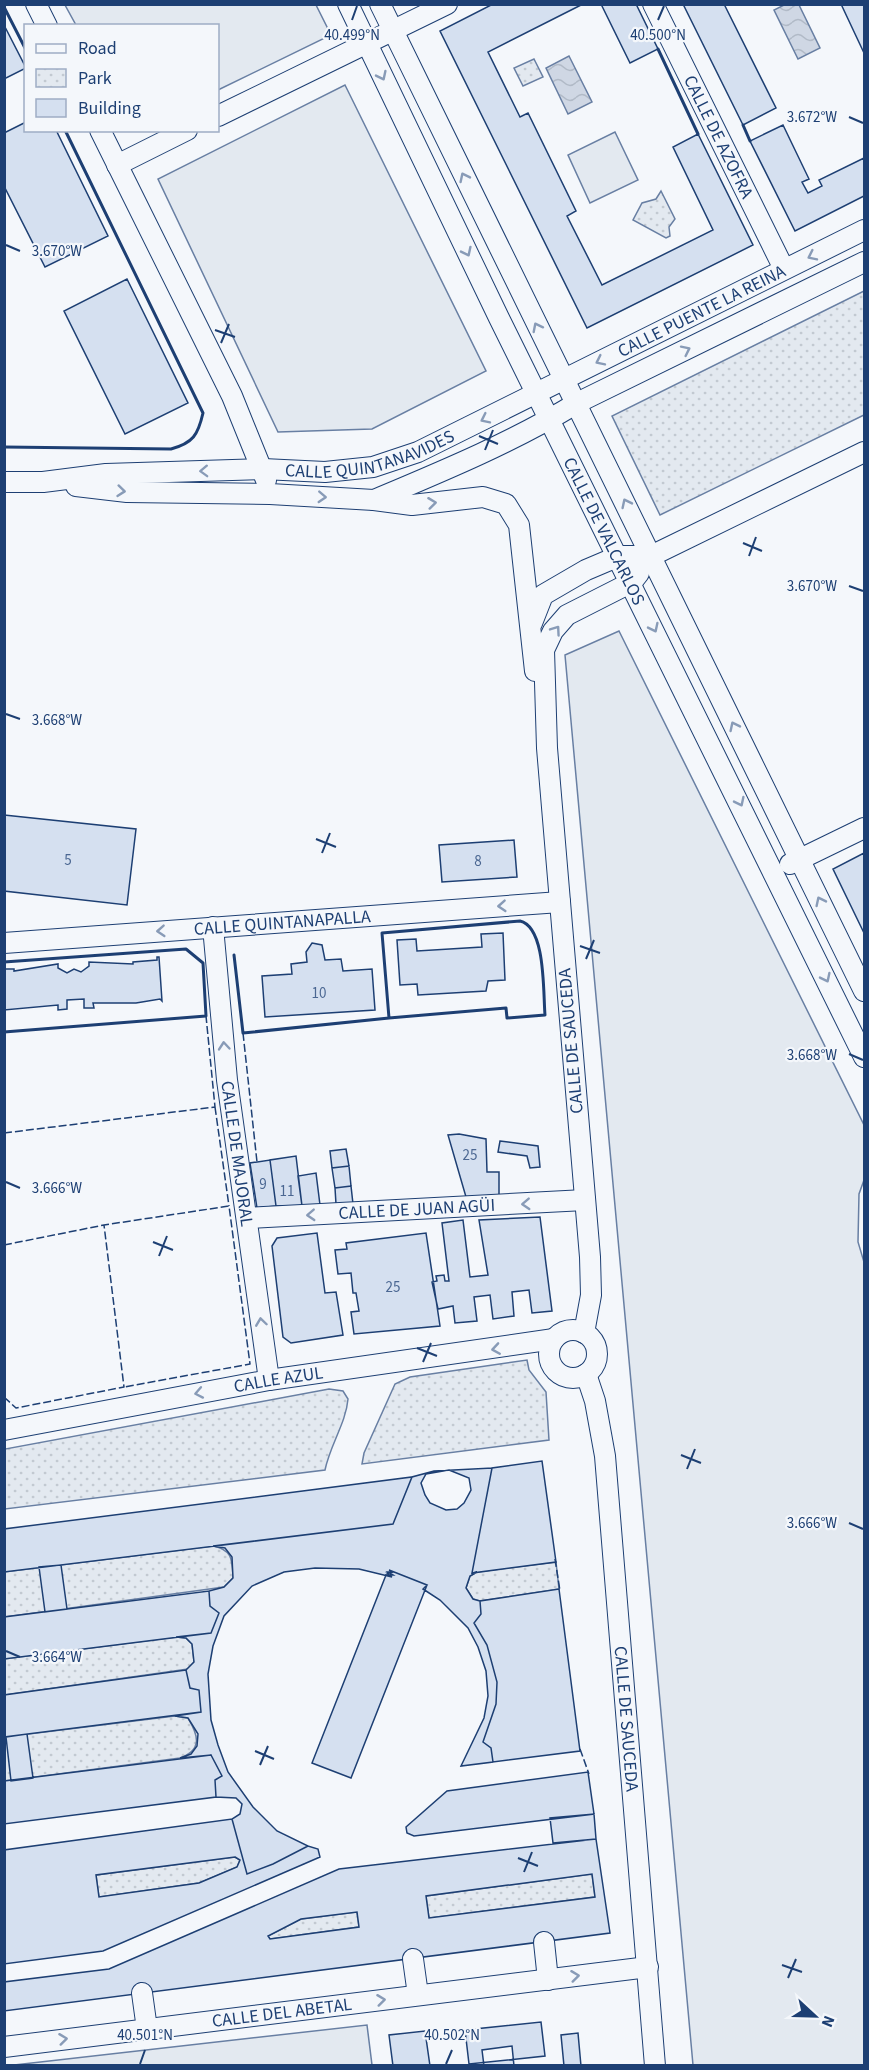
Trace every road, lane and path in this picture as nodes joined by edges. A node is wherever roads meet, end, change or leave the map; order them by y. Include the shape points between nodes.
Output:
1 (36, 4) edge
2 (348, 4) edge
3 (380, 4) edge
4 (447, 4) edge
5 (653, 4) edge
6 (46, 24) edge
7 (393, 31) junction
8 (367, 43) junction
9 (219, 116) edge
10 (101, 132) edge
11 (183, 132) edge
12 (117, 165) junction
13 (864, 230) edge
14 (864, 262) edge
15 (784, 269) junction
16 (564, 378) junction
17 (537, 393) junction
18 (577, 403) junction
19 (551, 419) junction
20 (864, 452) edge
21 (263, 468) junction
22 (4, 482) edge
23 (43, 482) junction
24 (270, 494) junction
25 (374, 500) junction
26 (619, 556) junction
27 (651, 556) junction
28 (632, 582) junction
29 (530, 631) junction
30 (547, 748) junction
31 (864, 828) edge
32 (800, 860) junction
33 (774, 871) junction
34 (560, 902) junction
35 (213, 927) junction
36 (4, 943) edge
37 (864, 991) edge
38 (864, 1057) edge
39 (585, 1200) junction
40 (247, 1218) junction
41 (585, 1333) junction
42 (554, 1339) junction
43 (586, 1374) junction
44 (269, 1380) junction
45 (4, 1430) edge
46 (544, 1942) dead end
47 (413, 1959) dead end
48 (648, 1968) junction
49 (548, 1980) junction
50 (142, 1993) dead end
51 (418, 1995) junction
52 (147, 2029) junction
53 (4, 2047) edge
54 (655, 2066) edge

1 - 6 street
2 - 8 street, CALLE DE VALCARLOS
3 - 7 street, CALLE DE VALCARLOS
4 - 7 street
5 - 15 street, CALLE DE AZOFRA
7 - 8 street
16 -> 7 street, CALLE DE VALCARLOS
8 - 9 street
8 -> 17 street, CALLE DE VALCARLOS
10 - 12 street
11 - 12 street
12 - 21 street via 232,396
13 -> 15 street, CALLE PUENTE LA REINA
18 -> 14 street, CALLE PUENTE LA REINA
15 -> 16 street, CALLE PUENTE LA REINA
16 - 17 street, CALLE PUENTE LA REINA
16 - 18 street, CALLE DE VALCARLOS
17 - 19 street, CALLE DE VALCARLOS
17 -> 21 street, CALLE QUINTANAVIDES via 418,452 373,467 325,472
18 - 19 street, CALLE PUENTE LA REINA
27 -> 18 street, CALLE DE VALCARLOS
19 - 25 street, CALLE QUINTANAVIDES
19 - 26 street, CALLE DE VALCARLOS
20 - 27 street
21 -> 23 street, CALLE QUINTANAVIDES via 106,474
21 - 24 street, CALLE QUINTANAVIDES
22 - 23 street, CALLE QUINTANAVIDES
23 -> 24 street, CALLE QUINTANAVIDES via 127,492
24 -> 25 street, CALLE QUINTANAVIDES
25 -> 29 street, CALLE DE SAUCEDA via 412,505 483,497 506,504 519,525
26 - 27 street
26 - 28 street, CALLE DE VALCARLOS
26 - 29 street, CALLE DE SAUCEDA via 543,595
27 - 28 street
32 -> 27 street, CALLE DE VALCARLOS
30 -> 28 street, CALLE DE SAUCEDA via 544,650 567,615
28 -> 33 street, CALLE DE VALCARLOS
29 - 30 street, CALLE DE SAUCEDA
30 - 34 street, CALLE DE SAUCEDA
31 - 32 street
32 - 33 street
37 -> 32 street, CALLE DE VALCARLOS
33 -> 38 street, CALLE DE VALCARLOS
34 -> 35 street, CALLE QUINTANAPALLA
34 - 39 street, CALLE DE SAUCEDA
35 -> 36 street, CALLE QUINTANAPALLA
40 -> 35 street, CALLE DE MAJORAL via 227,1080
39 -> 40 street, CALLE DE JUAN AGÜI
39 - 41 street, CALLE DE SAUCEDA via 591,1295
44 -> 40 street, CALLE DE MAJORAL
41 - 42 street via 562,1332
41 - 43 street via 596,1345 597,1353
42 - 43 street via 549,1359 555,1370 573,1378
42 -> 44 street, CALLE AZUL
43 - 48 street, CALLE DE SAUCEDA via 605,1456
44 -> 45 street, CALLE AZUL
46 - 49 street
47 - 51 street
49 -> 48 street, CALLE DEL ABETAL
48 - 54 street, CALLE DE SAUCEDA
49 - 51 street, CALLE DEL ABETAL
50 - 52 street
52 -> 51 street, CALLE DEL ABETAL
53 -> 52 street, CALLE DEL ABETAL

